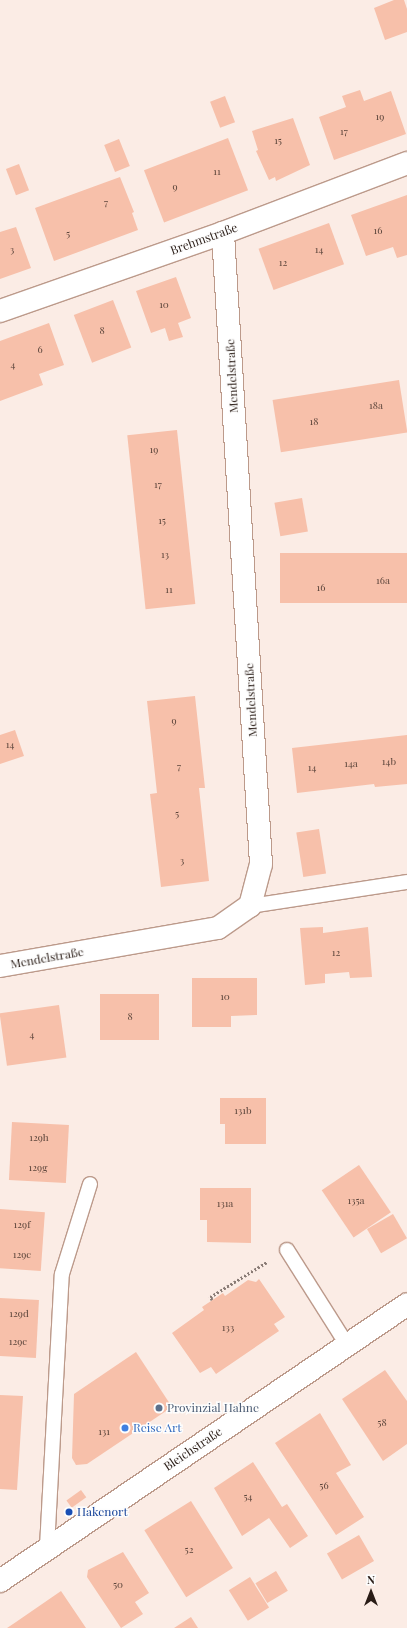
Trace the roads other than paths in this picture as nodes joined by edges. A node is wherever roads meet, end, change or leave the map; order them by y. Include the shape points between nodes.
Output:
1 (407, 163) edge
2 (223, 233) junction
3 (0, 311) edge
4 (407, 882) edge
5 (250, 906) junction
6 (0, 966) edge
7 (90, 1184) dead end
8 (287, 1250) road end
9 (407, 1304) edge
10 (347, 1345) junction
11 (47, 1547) junction
12 (0, 1581) edge

1 - 2 street, Brehmstraße
2 - 3 street, Brehmstraße
2 - 5 street, Mendelstraße via 261,864
4 - 5 lane
5 - 6 street, Mendelstraße via 218,928
7 - 11 lane via 62,1274
8 - 10 lane
9 - 10 street, Bleichstraße
10 - 11 street, Bleichstraße
11 - 12 street, Bleichstraße

